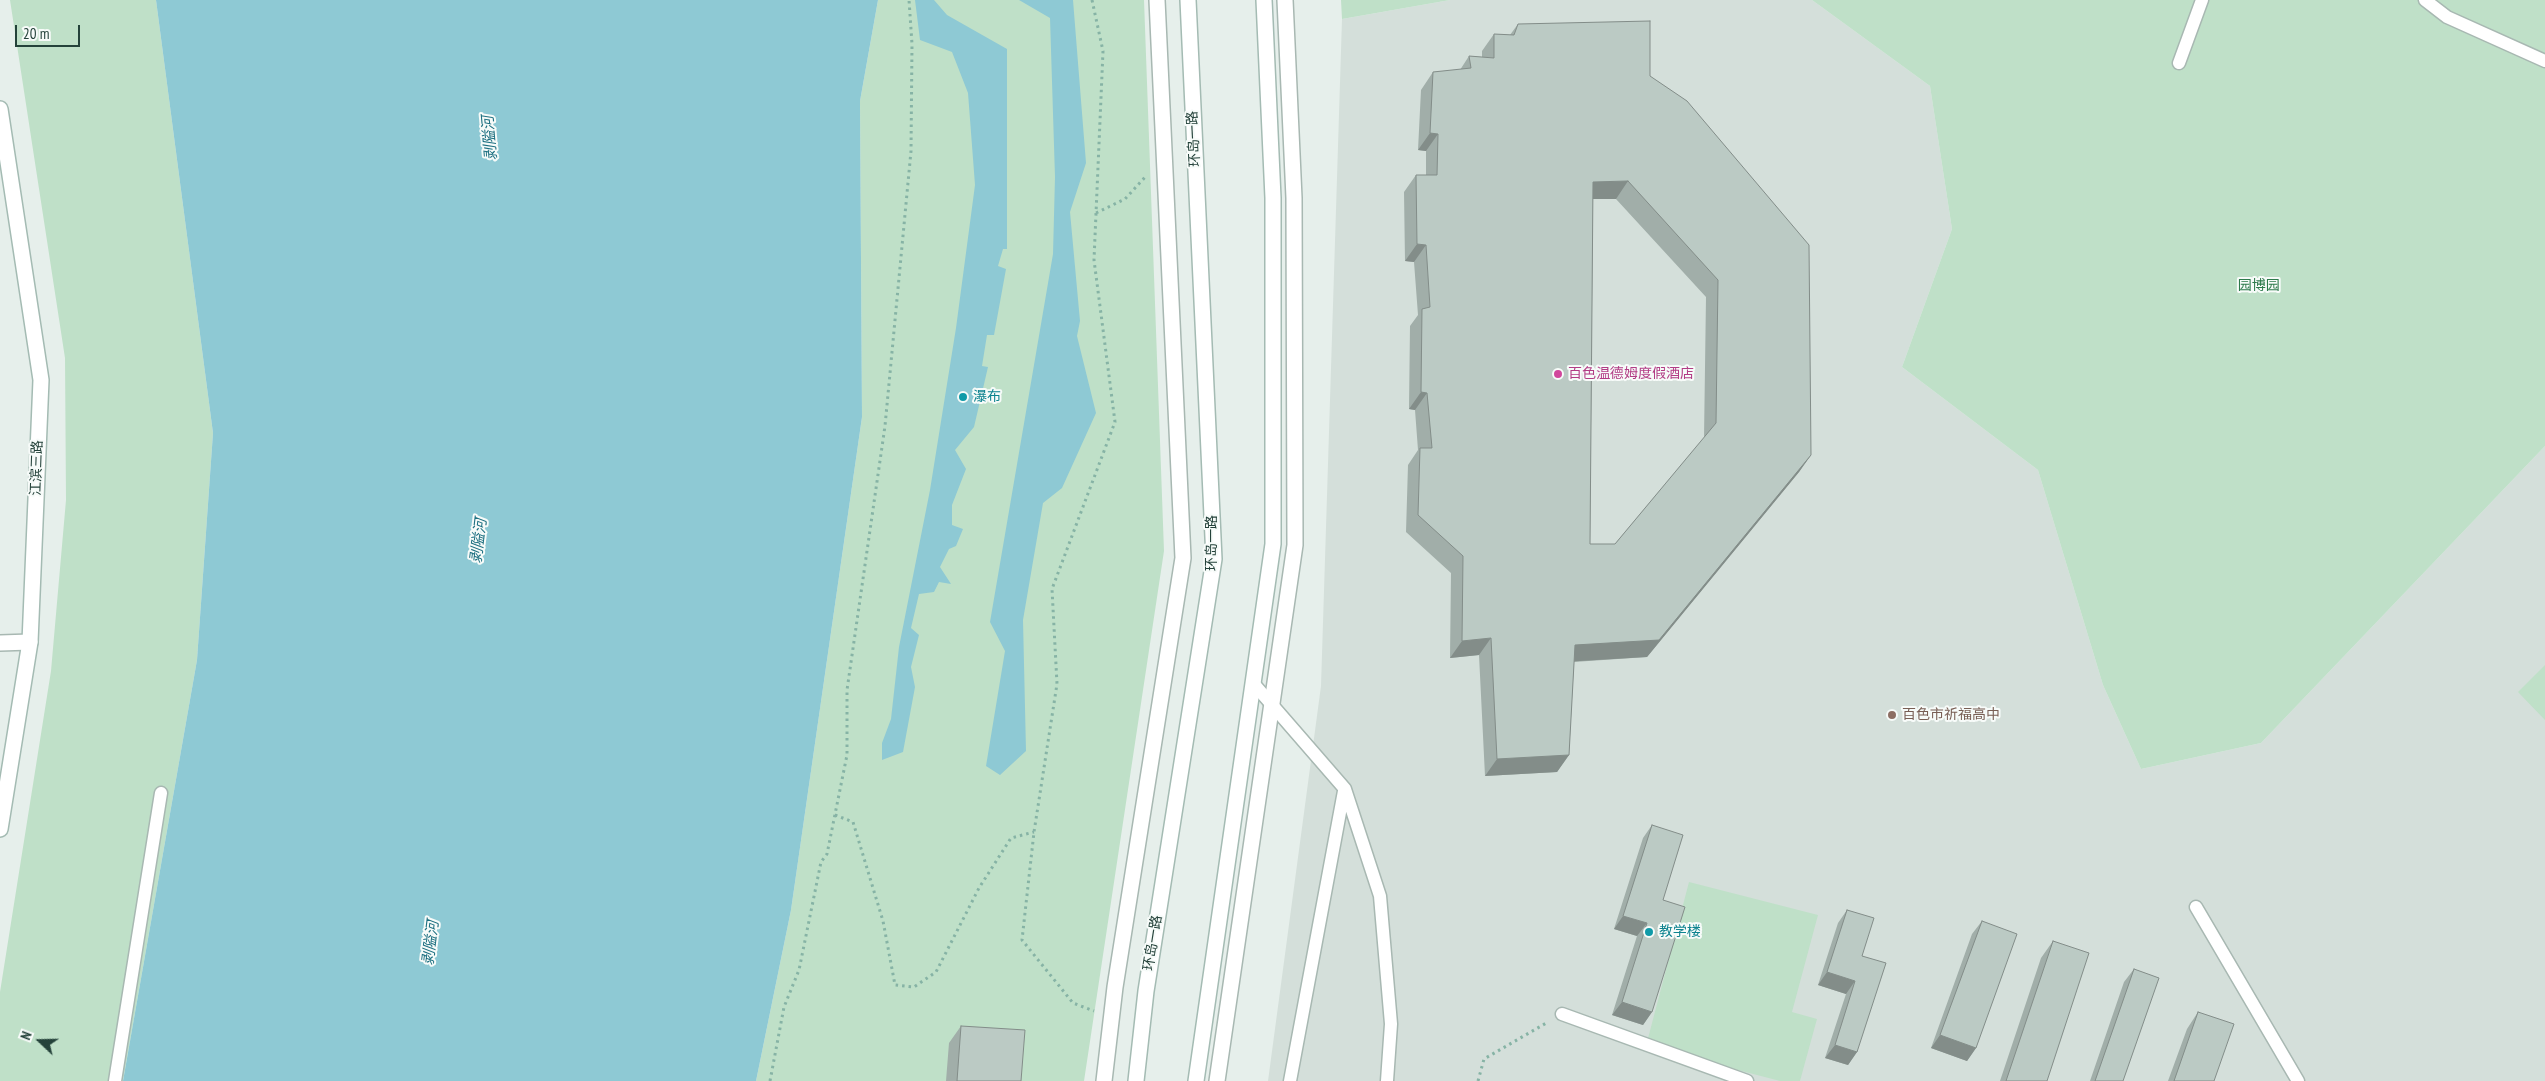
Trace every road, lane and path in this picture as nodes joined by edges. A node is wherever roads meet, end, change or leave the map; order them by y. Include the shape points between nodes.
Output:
1 (909, 0) edge
2 (1092, 0) edge
3 (1157, 0) edge
4 (1188, 0) edge
5 (1264, 0) edge
6 (1285, 0) edge
7 (2202, 0) edge
8 (2425, 0) edge
9 (2545, 61) edge
10 (2179, 62) dead end
11 (0, 109) edge
12 (1164, 164) junction
13 (1096, 213) junction
14 (30, 642) junction
15 (0, 643) edge
16 (1254, 683) junction
17 (1272, 704) junction
18 (1345, 789) junction
19 (161, 793) dead end
20 (835, 816) junction
21 (0, 829) edge
22 (1034, 832) junction
23 (2196, 907) dead end
24 (1562, 1014) joint
25 (1111, 1016) junction
26 (1390, 1080) edge
27 (115, 1081) edge
28 (770, 1081) edge
29 (1104, 1081) edge
30 (1136, 1081) edge
31 (1196, 1081) edge
32 (1218, 1081) edge
33 (1290, 1081) edge
34 (1478, 1081) edge
35 (1747, 1081) edge
36 (2298, 1081) edge

1 - 20 path via 911,151 885,426 847,690 847,755
2 - 13 path via 1103,51
3 - 12 main road
4 - 30 main road, 环岛一路 via 1214,559 1146,991
5 - 16 main road via 1273,198 1274,544
6 - 17 main road via 1294,198 1295,545
7 - 10 lane
8 - 9 lane via 2447,17
11 - 14 main road, 江滨三路 via 41,380
12 - 13 path via 1151,171 1125,199
12 - 25 main road via 1183,558
13 - 22 path via 1094,260 1115,422 1052,589 1057,684
14 - 15 main road
14 - 21 main road, 江滨三路
16 - 17 lane
16 - 31 main road
17 - 18 lane
17 - 32 main road
18 - 26 lane via 1380,896 1391,1024
18 - 33 lane
19 - 27 lane
20 - 22 path via 853,822 883,921 895,985 914,987 936,972 979,888 1010,838
20 - 28 path via 827,854 821,862 799,970 784,1007
22 - 25 path via 1022,940 1073,1003
23 - 36 lane
24 - 34 path via 1484,1059
24 - 35 lane
25 - 29 main road

